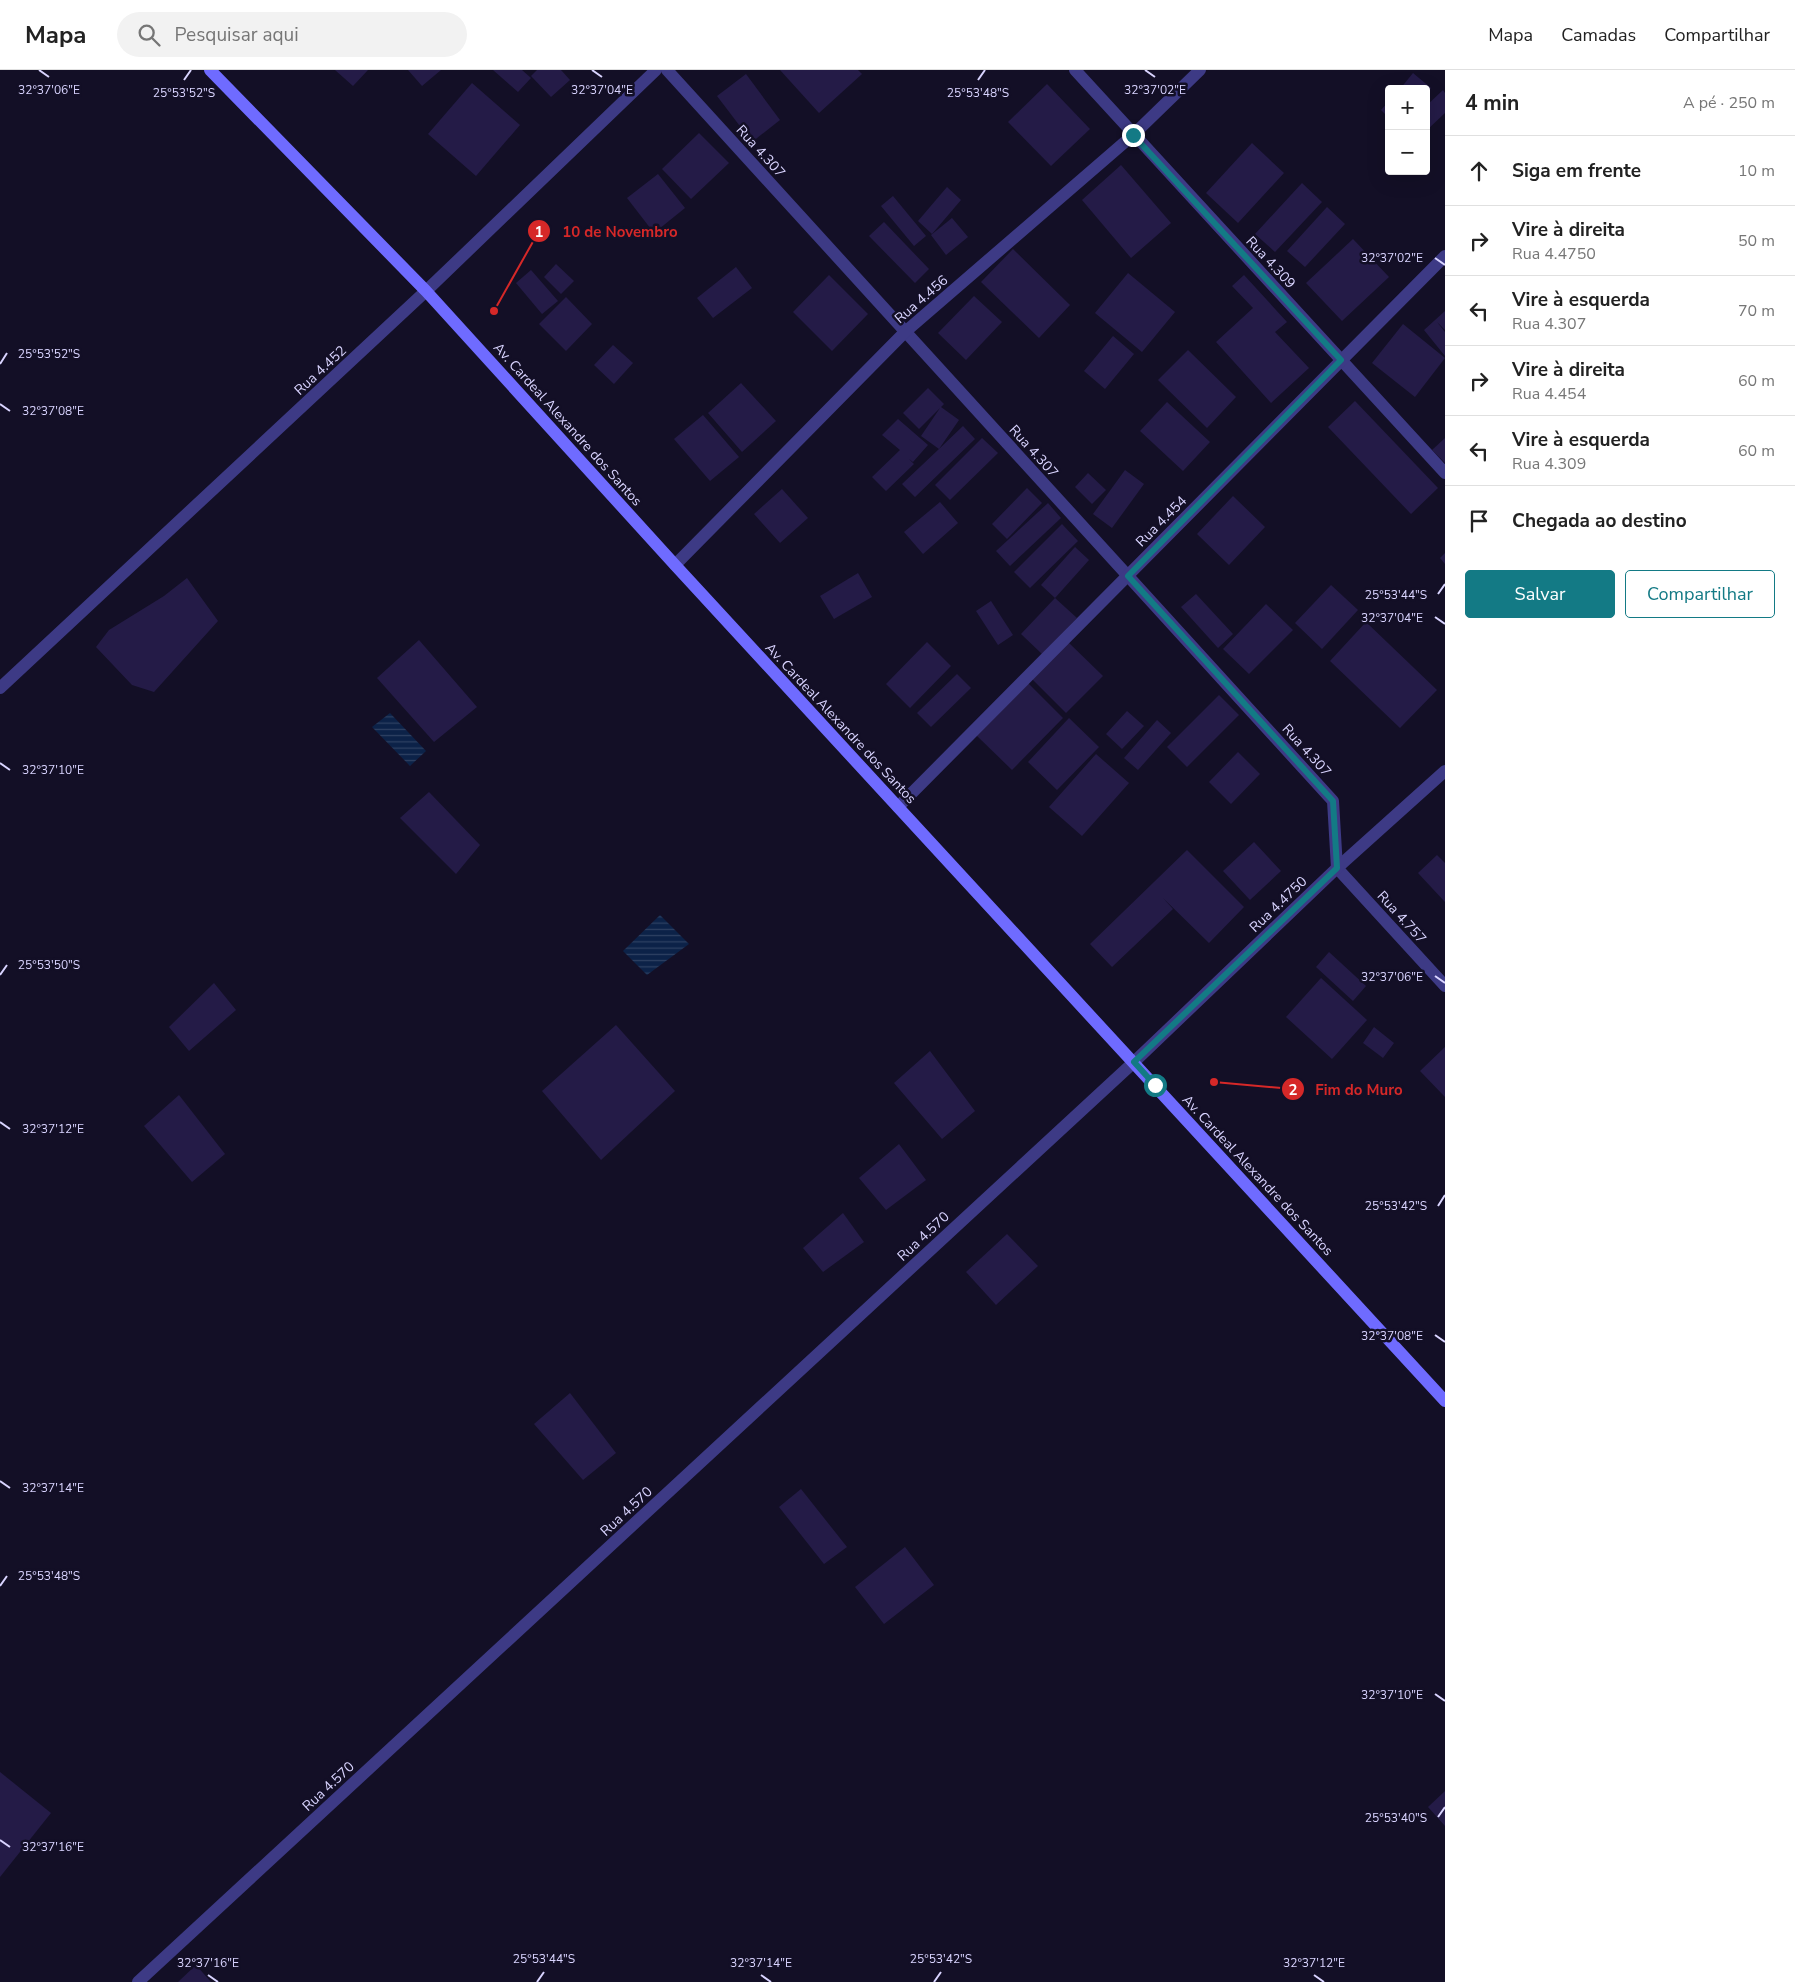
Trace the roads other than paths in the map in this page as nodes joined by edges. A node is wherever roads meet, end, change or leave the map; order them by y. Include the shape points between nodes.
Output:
1 (210, 70) edge
2 (656, 70) edge
3 (667, 70) edge
4 (1075, 70) edge
5 (1200, 70) edge
6 (1133, 135) junction
7 (1445, 256) edge
8 (426, 291) junction
9 (905, 332) junction
10 (1341, 360) junction
11 (1445, 473) edge
12 (675, 565) junction
13 (1128, 576) junction
14 (0, 688) edge
15 (1445, 771) edge
16 (898, 807) junction
17 (1337, 868) junction
18 (1445, 986) edge
19 (1134, 1062) junction
20 (1445, 1401) edge
21 (138, 1982) edge

1 - 8 main road, Av. Cardeal Alexandre dos Santos
2 - 8 street, Rua 4.452
3 - 9 street, Rua 4.307
4 - 6 street, Rua 4.309
5 - 6 street, Rua 4.456
6 - 9 street, Rua 4.456
6 - 10 street, Rua 4.309
7 - 10 street, Rua 4.454
8 - 12 main road, Av. Cardeal Alexandre dos Santos
8 - 14 street, Rua 4.452
9 - 12 street, Rua 4.456
9 - 13 street, Rua 4.307
10 - 11 street, Rua 4.309
10 - 13 street, Rua 4.454
12 - 16 main road, Av. Cardeal Alexandre dos Santos
13 - 16 street, Rua 4.454
13 - 17 street, Rua 4.307 via 1333,801
15 - 17 street, Rua 4.4750
16 - 19 main road, Av. Cardeal Alexandre dos Santos
17 - 18 street, Rua 4.757
17 - 19 street, Rua 4.4750
19 - 20 main road, Av. Cardeal Alexandre dos Santos
19 - 21 street, Rua 4.570

